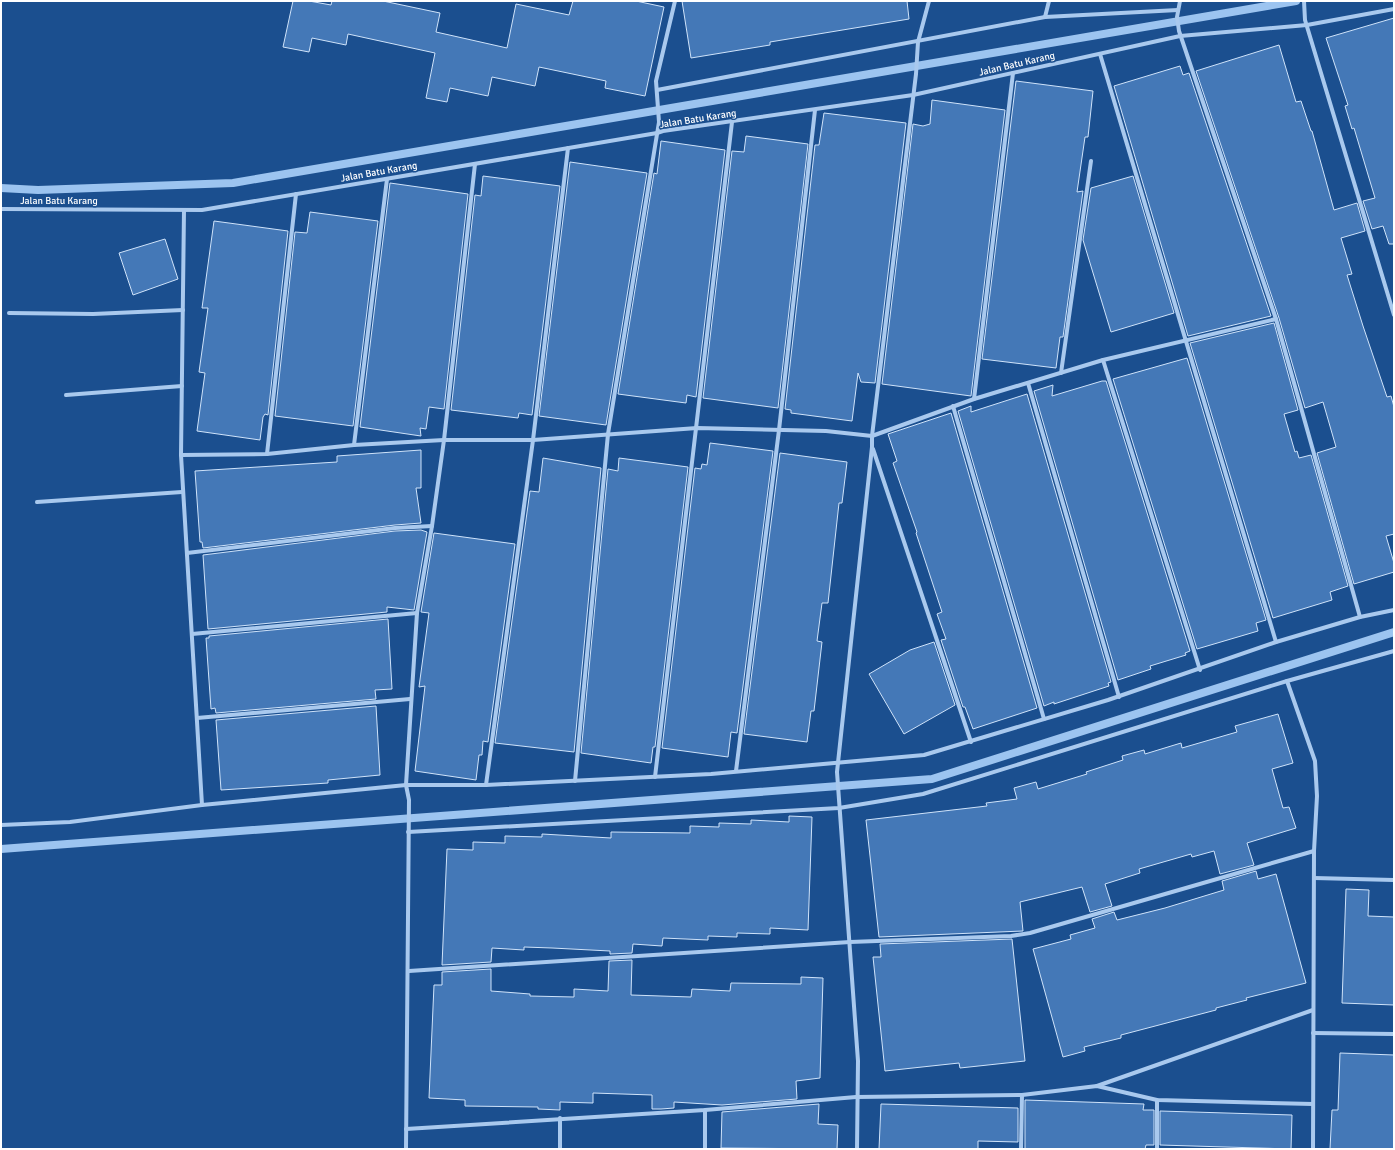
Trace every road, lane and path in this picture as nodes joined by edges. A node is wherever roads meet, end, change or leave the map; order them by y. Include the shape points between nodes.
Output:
1 (675, 1) edge
2 (929, 1) edge
3 (1049, 1) edge
4 (1180, 1) edge
5 (1304, 1) edge
6 (1394, 9) edge
7 (1178, 10) junction
8 (1045, 17) junction
9 (1307, 25) junction
10 (1179, 34) junction
11 (918, 42) junction
12 (1100, 54) junction
13 (1013, 73) junction
14 (657, 90) junction
15 (913, 95) junction
16 (816, 110) junction
17 (732, 122) junction
18 (657, 133) junction
19 (568, 148) junction
20 (1091, 161) dead end
21 (475, 164) junction
22 (387, 179) junction
23 (296, 194) junction
24 (1, 209) edge
25 (184, 210) junction
26 (183, 310) junction
27 (9, 313) dead end
28 (1394, 315) edge
29 (1276, 319) junction
30 (1186, 340) junction
31 (1104, 360) junction
32 (1060, 373) junction
33 (1028, 383) junction
34 (182, 386) junction
35 (66, 395) dead end
36 (974, 399) junction
37 (953, 406) junction
38 (697, 428) junction
39 (779, 430) junction
40 (608, 434) junction
41 (872, 436) junction
42 (444, 440) junction
43 (533, 440) junction
44 (354, 445) junction
45 (872, 447) junction
46 (268, 454) junction
47 (181, 455) junction
48 (182, 492) junction
49 (37, 502) dead end
50 (432, 526) junction
51 (187, 553) junction
52 (1394, 610) edge
53 (416, 613) junction
54 (1360, 617) junction
55 (192, 634) junction
56 (1276, 642) junction
57 (1394, 651) edge
58 (1200, 670) junction
59 (1287, 680) junction
60 (1118, 697) junction
61 (410, 699) junction
62 (197, 718) junction
63 (1044, 719) junction
64 (971, 742) junction
65 (838, 763) junction
66 (736, 771) junction
67 (655, 777) junction
68 (575, 781) junction
69 (406, 785) junction
70 (486, 785) junction
71 (202, 805) junction
72 (839, 808) junction
73 (1, 825) edge
74 (408, 829) junction
75 (1314, 851) junction
76 (1314, 878) junction
77 (1394, 880) edge
78 (850, 942) junction
79 (409, 970) junction
80 (1313, 1010) junction
81 (1313, 1033) junction
82 (1394, 1034) edge
83 (1097, 1086) junction
84 (1022, 1096) junction
85 (856, 1097) junction
86 (1157, 1100) junction
87 (1313, 1104) junction
88 (705, 1110) junction
89 (560, 1118) junction
90 (406, 1129) junction
91 (406, 1149) edge
92 (560, 1149) edge
93 (705, 1149) edge
94 (857, 1149) edge
95 (1021, 1149) edge
96 (1157, 1149) edge
97 (1313, 1149) edge

1 - 14 street via 656,80
2 - 11 street
3 - 8 street
4 - 7 street
5 - 9 street
6 - 9 street, Jalan Batu Karang
7 - 8 street
7 - 10 street
8 - 11 street
9 - 10 street, Jalan Batu Karang
9 - 28 street
10 - 12 street, Jalan Batu Karang
10 - 29 street
11 - 14 street
11 - 15 street
12 - 13 street, Jalan Batu Karang
12 - 30 street
13 - 15 street, Jalan Batu Karang
13 - 36 street
14 - 18 street
15 - 16 street, Jalan Batu Karang
15 - 41 street
16 - 17 street, Jalan Batu Karang
16 - 39 street
17 - 18 street, Jalan Batu Karang
17 - 38 street
18 - 19 street, Jalan Batu Karang
18 - 40 street
19 - 21 street, Jalan Batu Karang
19 - 43 street
20 - 32 street
21 - 22 street, Jalan Batu Karang
21 - 42 street
22 - 23 street, Jalan Batu Karang
22 - 44 street
23 - 25 street, Jalan Batu Karang via 202,210
23 - 46 street
24 - 25 street, Jalan Batu Karang
25 - 26 street
26 - 27 street via 93,314
26 - 34 street
29 - 30 street
29 - 54 street
30 - 31 street
30 - 56 street
31 - 32 street
31 - 58 street
32 - 33 street
33 - 36 street
33 - 60 street
34 - 35 street
34 - 47 street
36 - 37 street
37 - 41 street
37 - 63 street
38 - 39 street
38 - 40 street
38 - 67 street
39 - 41 street via 826,431
39 - 66 street
40 - 43 street
40 - 68 street
41 - 45 street
42 - 43 street
42 - 44 street
42 - 50 street
43 - 70 street
44 - 46 street
45 - 64 street
45 - 65 street
46 - 47 street
47 - 48 street
48 - 49 street
48 - 51 street
50 - 51 street via 395,528
50 - 53 street
51 - 55 street
52 - 54 street
53 - 55 street
53 - 61 street
54 - 56 street
55 - 62 street
56 - 58 street
57 - 59 street
58 - 60 street
59 - 72 street via 923,794
59 - 75 street via 1315,761 1317,796
60 - 63 street
61 - 62 street
61 - 69 street
62 - 71 street
63 - 64 street
64 - 65 street via 924,755
65 - 66 street
65 - 72 street
66 - 67 street
67 - 68 street
68 - 70 street
69 - 70 street
69 - 71 street
69 - 74 street via 410,800
71 - 73 street via 70,822
72 - 74 street
72 - 78 street
74 - 79 street
75 - 76 street
75 - 78 street via 1030,933 1011,936
76 - 77 street
76 - 80 street
78 - 79 street
78 - 85 street via 858,1061
79 - 90 street
80 - 81 street
80 - 83 street
81 - 82 street
81 - 87 street
83 - 84 street
83 - 86 street
84 - 85 street
84 - 95 street
85 - 88 street
85 - 94 street
86 - 87 street
86 - 96 street
87 - 97 street
88 - 89 street
88 - 93 street
89 - 90 street
89 - 92 street
90 - 91 street

